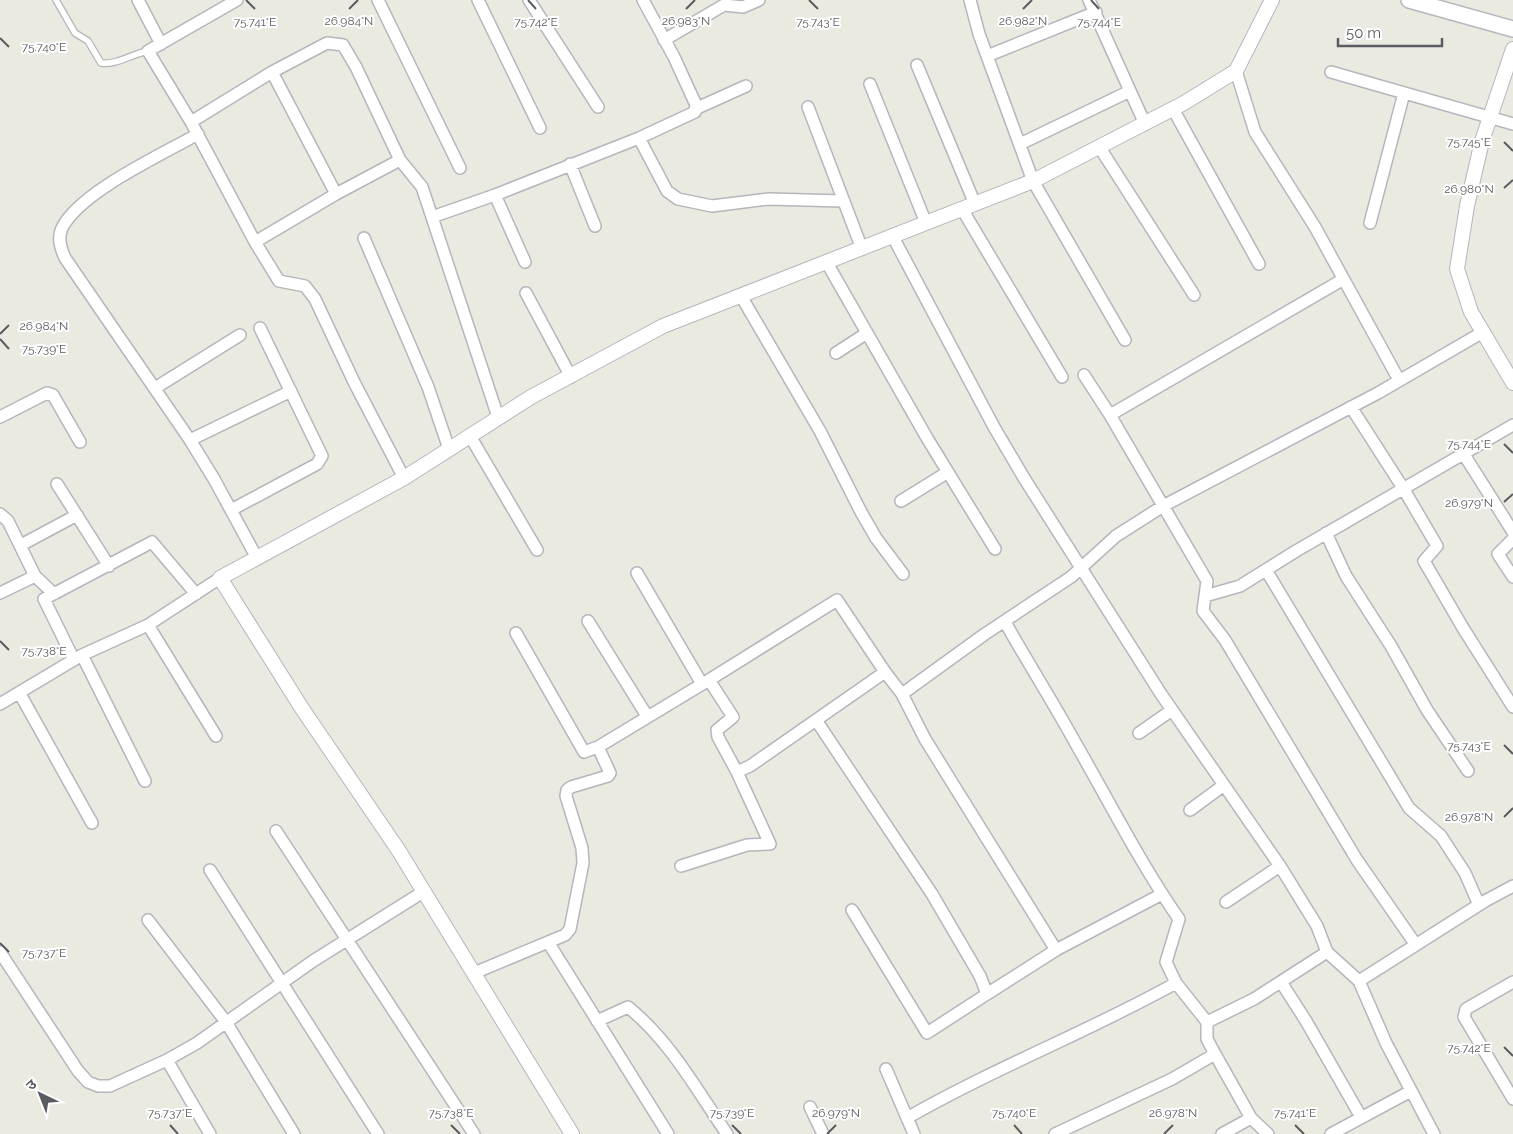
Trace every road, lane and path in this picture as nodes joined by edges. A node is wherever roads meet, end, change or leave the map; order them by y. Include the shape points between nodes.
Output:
1 (56, 0) edge
2 (138, 0) edge
3 (237, 0) edge
4 (378, 0) edge
5 (478, 0) edge
6 (530, 0) edge
7 (643, 0) edge
8 (759, 0) edge
9 (970, 0) edge
10 (1089, 0) edge
11 (1272, 0) edge
12 (1409, 0) edge
13 (1096, 12) junction
14 (1513, 29) edge
15 (664, 40) junction
16 (161, 44) junction
17 (1513, 49) edge
18 (148, 51) junction
19 (987, 56) junction
20 (917, 64) dead end
21 (1236, 71) junction
22 (272, 72) junction
23 (1331, 72) dead end
24 (870, 84) dead end
25 (746, 86) dead end
26 (1130, 91) junction
27 (1404, 93) junction
28 (598, 107) dead end
29 (808, 107) dead end
30 (695, 109) junction
31 (1173, 109) junction
32 (1489, 118) junction
33 (190, 122) junction
34 (1145, 124) junction
35 (1513, 124) edge
36 (540, 128) dead end
37 (198, 134) junction
38 (639, 138) junction
39 (1020, 144) junction
40 (1100, 148) junction
41 (400, 160) junction
42 (570, 164) junction
43 (460, 168) dead end
44 (1033, 181) junction
45 (336, 194) junction
46 (494, 195) junction
47 (844, 201) junction
48 (968, 207) junction
49 (432, 217) junction
50 (1370, 223) dead end
51 (926, 224) junction
52 (595, 226) dead end
53 (893, 236) junction
54 (364, 238) dead end
55 (255, 242) junction
56 (862, 250) junction
57 (525, 262) dead end
58 (827, 263) junction
59 (1258, 264) dead end
60 (1342, 280) junction
61 (526, 293) dead end
62 (1194, 295) dead end
63 (741, 296) junction
64 (260, 328) dead end
65 (1483, 332) junction
66 (867, 334) junction
67 (240, 335) dead end
68 (1126, 340) dead end
69 (836, 353) dead end
70 (1084, 375) dead end
71 (571, 376) junction
72 (1062, 377) dead end
73 (1399, 380) junction
74 (1513, 383) edge
75 (155, 388) junction
76 (290, 391) junction
77 (1350, 407) junction
78 (1110, 415) junction
79 (0, 417) edge
80 (498, 418) junction
81 (1513, 425) edge
82 (470, 436) junction
83 (190, 440) junction
84 (80, 442) dead end
85 (449, 449) junction
86 (1463, 453) junction
87 (948, 472) junction
88 (404, 478) junction
89 (57, 484) dead end
90 (1403, 488) junction
91 (901, 501) dead end
92 (1163, 506) junction
93 (231, 510) junction
94 (0, 514) edge
95 (77, 515) junction
96 (1513, 532) edge
97 (1326, 533) junction
98 (1513, 540) edge
99 (21, 545) junction
100 (995, 549) dead end
101 (537, 550) dead end
102 (257, 558) junction
103 (109, 566) junction
104 (1081, 568) junction
105 (1266, 570) junction
106 (637, 573) dead end
107 (903, 574) dead end
108 (36, 576) junction
109 (1513, 577) edge
110 (220, 578) junction
111 (0, 593) edge
112 (54, 594) junction
113 (196, 594) junction
114 (1205, 596) junction
115 (588, 621) dead end
116 (1004, 622) junction
117 (148, 625) junction
118 (516, 633) dead end
119 (78, 658) junction
120 (885, 672) junction
121 (705, 682) junction
122 (20, 694) junction
123 (902, 694) junction
124 (0, 704) edge
125 (1513, 706) edge
126 (1172, 710) junction
127 (647, 716) junction
128 (816, 720) junction
129 (1139, 733) dead end
130 (216, 736) dead end
131 (598, 747) junction
132 (1468, 771) dead end
133 (737, 772) junction
134 (145, 781) dead end
135 (1224, 785) junction
136 (1190, 810) dead end
137 (92, 823) dead end
138 (276, 831) dead end
139 (681, 866) dead end
140 (1280, 866) junction
141 (210, 870) dead end
142 (1513, 886) edge
143 (423, 892) junction
144 (1162, 894) junction
145 (1226, 902) dead end
146 (1478, 905) junction
147 (852, 910) dead end
148 (148, 920) dead end
149 (348, 940) junction
150 (548, 942) junction
151 (1416, 945) junction
152 (1056, 950) junction
153 (0, 952) edge
154 (1327, 952) junction
155 (474, 973) junction
156 (1359, 981) junction
157 (1281, 982) junction
158 (1513, 982) edge
159 (1176, 983) junction
160 (282, 984) junction
161 (987, 994) junction
162 (597, 1021) junction
163 (226, 1022) junction
164 (1206, 1022) junction
165 (1215, 1054) junction
166 (167, 1060) junction
167 (886, 1069) dead end
168 (1411, 1091) junction
169 (1513, 1099) edge
170 (810, 1106) dead end
171 (1361, 1117) junction
172 (907, 1118) junction
173 (1251, 1118) junction
174 (210, 1134) edge
175 (294, 1134) edge
176 (378, 1134) edge
177 (474, 1134) edge
178 (572, 1134) edge
179 (668, 1134) edge
180 (727, 1134) edge
181 (823, 1134) edge
182 (914, 1134) edge
183 (1055, 1134) edge
184 (1222, 1134) edge
185 (1268, 1134) edge
186 (1331, 1134) edge
187 (1434, 1134) edge

1 - 18 lane via 75,33 88,41 101,63 110,64
2 - 16 street
3 - 16 street
4 - 43 street
5 - 36 street
6 - 28 street
7 - 15 street
8 - 15 street via 743,7 724,5
9 - 19 street
10 - 13 street
11 - 21 street
12 - 14 main road
13 - 19 street
13 - 26 street
15 - 30 street via 696,104
16 - 18 street
17 - 32 street
18 - 33 street
19 - 39 street
20 - 48 street
21 - 31 street
21 - 60 street via 1255,132 1315,227
22 - 33 street
22 - 41 street via 327,43 343,45
22 - 45 street
23 - 27 street
24 - 51 street
25 - 30 street
26 - 34 street
26 - 39 street
27 - 32 street
27 - 50 street
29 - 47 street
30 - 38 street via 689,116
31 - 34 street
31 - 59 street
32 - 35 street
32 - 65 street via 1467,206 1457,269 1471,312
33 - 37 street
34 - 40 street
37 - 55 street
37 - 75 street via 101,190 60,230 65,258
38 - 42 street
38 - 47 street via 667,191 678,199 712,206 768,199
39 - 44 street
40 - 44 street
40 - 62 street
41 - 45 street
41 - 49 street via 422,187
42 - 46 street
42 - 52 street
44 - 48 street
44 - 68 street
45 - 55 street
46 - 49 street
46 - 57 street
47 - 56 street
48 - 51 street
48 - 72 street
49 - 80 street
51 - 53 street
53 - 56 street
53 - 104 street via 994,427
54 - 85 street via 428,387
55 - 88 street via 278,281 304,286 315,299
56 - 58 street
58 - 63 street
58 - 66 street
60 - 73 street
60 - 78 street
61 - 71 street
63 - 71 street via 663,326
63 - 107 street via 820,431 865,518
64 - 76 street
65 - 73 street
65 - 74 street
66 - 69 street
66 - 87 street
67 - 75 street
70 - 78 street
71 - 80 street
73 - 77 street
75 - 83 street
76 - 83 street
76 - 93 street via 322,460
77 - 90 street
77 - 92 street
78 - 92 street
79 - 84 street via 47,393 53,395
80 - 82 street
81 - 86 street
82 - 85 street
82 - 101 street
83 - 93 street
85 - 88 street
86 - 90 street
86 - 96 street
87 - 91 street
87 - 100 street
88 - 102 street
89 - 95 street
90 - 97 street
90 - 125 street via 1437,546 1424,560
92 - 104 street via 1116,536
92 - 114 street via 1207,581
93 - 102 street
94 - 99 street via 5,516
95 - 99 street
95 - 103 street
97 - 105 street
97 - 132 street via 1346,576
98 - 109 street via 1498,554
99 - 108 street
102 - 110 street
103 - 112 street
103 - 113 street via 152,542
104 - 116 street
104 - 126 street
105 - 114 street via 1240,586
105 - 146 street via 1409,808 1441,836 1465,873
106 - 121 street
108 - 111 street
108 - 112 street
110 - 113 street
110 - 143 street
112 - 119 street via 44,599
113 - 117 street
114 - 151 street via 1203,611 1225,640 1357,860
115 - 127 street
116 - 123 street
116 - 144 street
117 - 119 street
117 - 130 street
118 - 131 street via 584,752
119 - 122 street
119 - 134 street
120 - 121 street via 837,600
120 - 123 street
120 - 128 street
121 - 127 street
121 - 133 street via 734,717 716,734
122 - 124 street
122 - 137 street
123 - 152 street via 925,739
126 - 129 street
126 - 135 street
127 - 131 street
128 - 133 street
128 - 161 street via 932,894 980,976
131 - 150 street via 610,770 608,776 566,790 583,863 570,929 565,935
133 - 139 street via 770,844 747,846
135 - 136 street
135 - 140 street
138 - 149 street
140 - 145 street
140 - 154 street via 1318,926
141 - 160 street
142 - 146 street
143 - 149 street
143 - 155 street
144 - 152 street
144 - 159 street via 1179,918 1166,962
146 - 151 street
147 - 161 street via 928,1033
148 - 163 street
149 - 160 street
149 - 177 street
150 - 155 street
150 - 162 street
151 - 156 street
152 - 161 street
153 - 166 street via 88,1082 110,1086
154 - 156 street
154 - 157 street
155 - 178 street
156 - 168 street
157 - 164 street
157 - 171 street
158 - 169 street via 1464,1013
159 - 164 street
159 - 172 street via 958,1089
160 - 163 street
160 - 176 street
162 - 179 street
162 - 180 street via 628,1007 651,1025
163 - 166 street
163 - 175 street
164 - 165 street via 1206,1039
165 - 173 street
165 - 183 street via 1172,1079
166 - 174 street
167 - 172 street
168 - 171 street
168 - 187 street
170 - 181 street
171 - 186 street
172 - 182 street
173 - 184 street
173 - 185 street

